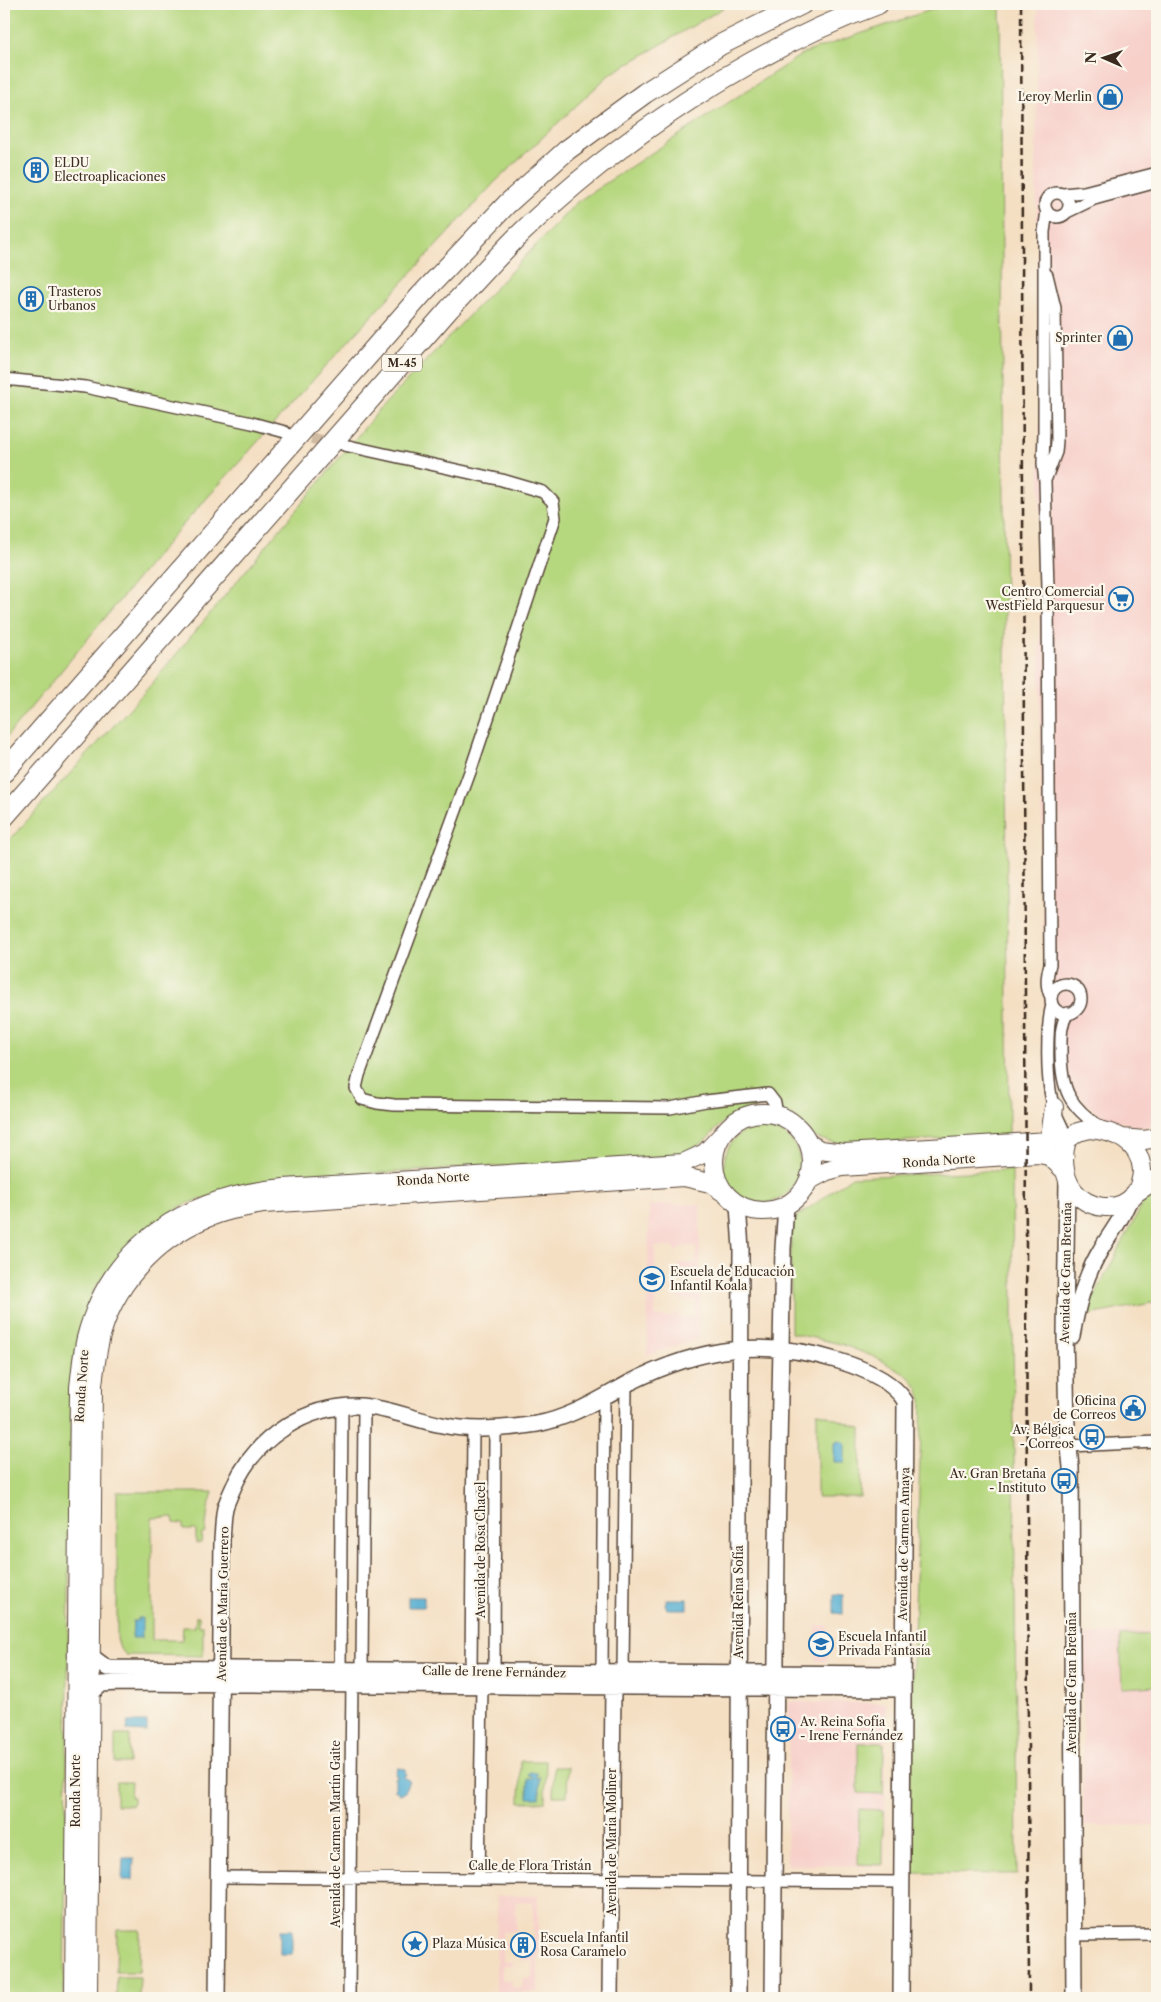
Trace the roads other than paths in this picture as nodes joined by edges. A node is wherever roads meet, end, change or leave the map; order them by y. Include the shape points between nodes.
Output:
1 (802, 4) edge
2 (878, 4) edge
3 (1157, 173) edge
4 (1157, 182) edge
5 (1063, 194) junction
6 (1047, 211) junction
7 (1067, 212) junction
8 (4, 379) edge
9 (285, 432) tunnel mouth
10 (344, 445) tunnel mouth
11 (4, 772) edge
12 (4, 817) edge
13 (1050, 964) junction
14 (1065, 984) junction
15 (1051, 1000) junction
16 (1068, 1013) junction
17 (1054, 1107) junction
18 (777, 1115) junction
19 (1116, 1135) junction
20 (721, 1136) junction
21 (1157, 1138) edge
22 (1067, 1140) junction
23 (1048, 1141) junction
24 (808, 1143) junction
25 (1066, 1175) junction
26 (1157, 1179) edge
27 (808, 1181) junction
28 (723, 1192) junction
29 (1132, 1197) junction
30 (738, 1205) junction
31 (786, 1206) junction
32 (758, 1348) joint
33 (740, 1349) junction
34 (781, 1349) junction
35 (1066, 1367) junction
36 (626, 1385) junction
37 (604, 1398) junction
38 (342, 1406) junction
39 (364, 1406) junction
40 (473, 1429) junction
41 (495, 1429) junction
42 (1157, 1442) edge
43 (1069, 1446) junction
44 (602, 1543) junction
45 (624, 1543) junction
46 (91, 1656) junction
47 (471, 1671) junction
48 (494, 1672) junction
49 (351, 1673) junction
50 (602, 1673) junction
51 (624, 1673) junction
52 (222, 1676) junction
53 (740, 1680) junction
54 (776, 1681) junction
55 (903, 1682) junction
56 (482, 1685) junction
57 (613, 1686) junction
58 (90, 1694) junction
59 (219, 1877) junction
60 (350, 1878) junction
61 (479, 1879) junction
62 (611, 1880) junction
63 (739, 1881) junction
64 (773, 1881) junction
65 (902, 1882) junction
66 (1157, 1934) edge
67 (1074, 1935) junction
68 (74, 1998) edge
69 (88, 1998) edge
70 (218, 1998) edge
71 (349, 1998) edge
72 (610, 1998) edge
73 (738, 1998) edge
74 (773, 1998) edge
75 (901, 1998) edge
76 (1074, 1998) edge

1 - 11 highway, M-45 via 720,45 645,93 567,150 507,204 421,294
2 - 12 highway, M-45 via 737,70 665,117 588,174 518,236 450,308
3 - 5 street via 1084,192
4 - 7 street via 1094,199
5 - 6 street via 1054,193 1047,198
5 - 7 street via 1069,201
6 - 7 street via 1056,217
6 - 13 street via 1044,230 1043,464 1048,598
8 - 9 street via 85,386
10 - 18 street via 543,492 553,502 554,518 471,769 359,1075 356,1088 362,1099 394,1105 670,1108 768,1094 776,1103
13 - 14 street via 1054,974
13 - 15 street via 1047,986
14 - 15 street via 1057,988
14 - 16 street via 1076,988 1080,996 1079,1006
15 - 16 street via 1059,1011
15 - 17 street via 1049,1070
16 - 19 street via 1061,1031 1065,1088 1082,1113
17 - 22 street
17 - 23 main road
18 - 20 main road, Ronda Norte via 745,1116 731,1124
18 - 24 main road, Ronda Norte via 796,1125
19 - 21 main road via 1144,1140
19 - 22 main road via 1083,1130
19 - 29 main road via 1134,1148 1141,1165 1141,1178
20 - 28 main road, Ronda Norte via 713,1165
20 - 68 main road, Ronda Norte via 705,1153 683,1163 284,1188 236,1195 192,1210 167,1224 125,1262 100,1300 92,1319 83,1352 79,1387
22 - 23 main road, Ronda Norte
22 - 25 main road via 1064,1154
23 - 24 main road, Ronda Norte via 844,1153 820,1150
24 - 27 main road, Ronda Norte via 812,1168
25 - 27 main road, Ronda Norte via 1049,1156 1038,1154 842,1167
25 - 29 main road via 1074,1192 1092,1205 1112,1207
25 - 35 street, Avenida de Gran Bretaña
26 - 29 main road
27 - 31 main road, Ronda Norte
28 - 30 main road, Ronda Norte
28 - 46 main road, Ronda Norte via 710,1183 684,1177 263,1204 211,1216 170,1239 137,1269 124,1287 106,1320 98,1348 92,1404
29 - 35 street, Avenida de Gran Bretaña via 1089,1274 1075,1318
30 - 31 main road, Ronda Norte via 762,1212
30 - 33 street, Avenida Reina Sofía
31 - 34 street
32 - 33 street, Avenida de María Guerrero
32 - 34 street, Avenida de Carmen Amaya
33 - 36 street, Avenida de María Guerrero via 680,1360
33 - 53 street, Avenida Reina Sofía
34 - 54 street
34 - 55 street, Avenida de Carmen Amaya via 854,1366 898,1389 905,1401
35 - 43 street, Avenida de Gran Bretaña
36 - 37 street, Avenida de María Guerrero
36 - 45 street
37 - 41 street, Avenida de María Guerrero via 539,1424
37 - 44 street
38 - 39 street, Avenida de María Guerrero
38 - 49 street, Avenida de Carmen Martín Gaite
38 - 52 street, Avenida de María Guerrero via 300,1419 274,1434 260,1446 237,1480 225,1507 222,1540
39 - 40 street, Avenida de María Guerrero via 441,1425
39 - 49 street, Avenida de Carmen Martín Gaite
40 - 41 street, Avenida de María Guerrero
40 - 47 street, Avenida de Rosa Chacel
41 - 48 street, Avenida de Rosa Chacel
42 - 43 street
43 - 67 street, Avenida de Gran Bretaña
44 - 45 street
44 - 50 street
45 - 51 street
46 - 52 street, Calle de Irene Fernández via 107,1668
46 - 58 main road, Ronda Norte
47 - 48 street, Calle de Irene Fernández
47 - 49 street, Calle de Irene Fernández
48 - 50 street, Calle de Irene Fernández
49 - 52 street, Calle de Irene Fernández
49 - 56 street, Calle de Irene Fernández
49 - 60 street, Avenida de Carmen Martín Gaite
50 - 51 street, Calle de Irene Fernández
51 - 53 street, Calle de Irene Fernández
52 - 58 street, Calle de Irene Fernández via 102,1684
52 - 59 street, Avenida de María Guerrero
53 - 54 street, Calle de Irene Fernández
53 - 57 street, Calle de Irene Fernández
53 - 63 street, Avenida Reina Sofía
54 - 55 street, Calle de Irene Fernández
54 - 64 street
55 - 65 street, Avenida de Carmen Amaya
56 - 57 street, Calle de Irene Fernández
56 - 61 street
57 - 62 street, Avenida de María Moliner
58 - 69 main road, Ronda Norte
59 - 60 street, Calle de Flora Tristán
59 - 70 street, Avenida de María Guerrero
60 - 61 street, Calle de Flora Tristán
60 - 71 street, Avenida de Carmen Martín Gaite
61 - 62 street, Calle de Flora Tristán
62 - 63 street, Calle de Flora Tristán
62 - 72 street, Avenida de María Moliner
63 - 64 street, Calle de Flora Tristán
63 - 73 street, Avenida Reina Sofía
64 - 65 street, Calle de Flora Tristán
64 - 74 street
65 - 75 street, Avenida de Carmen Amaya
66 - 67 street
67 - 76 street, Avenida de Gran Bretaña

